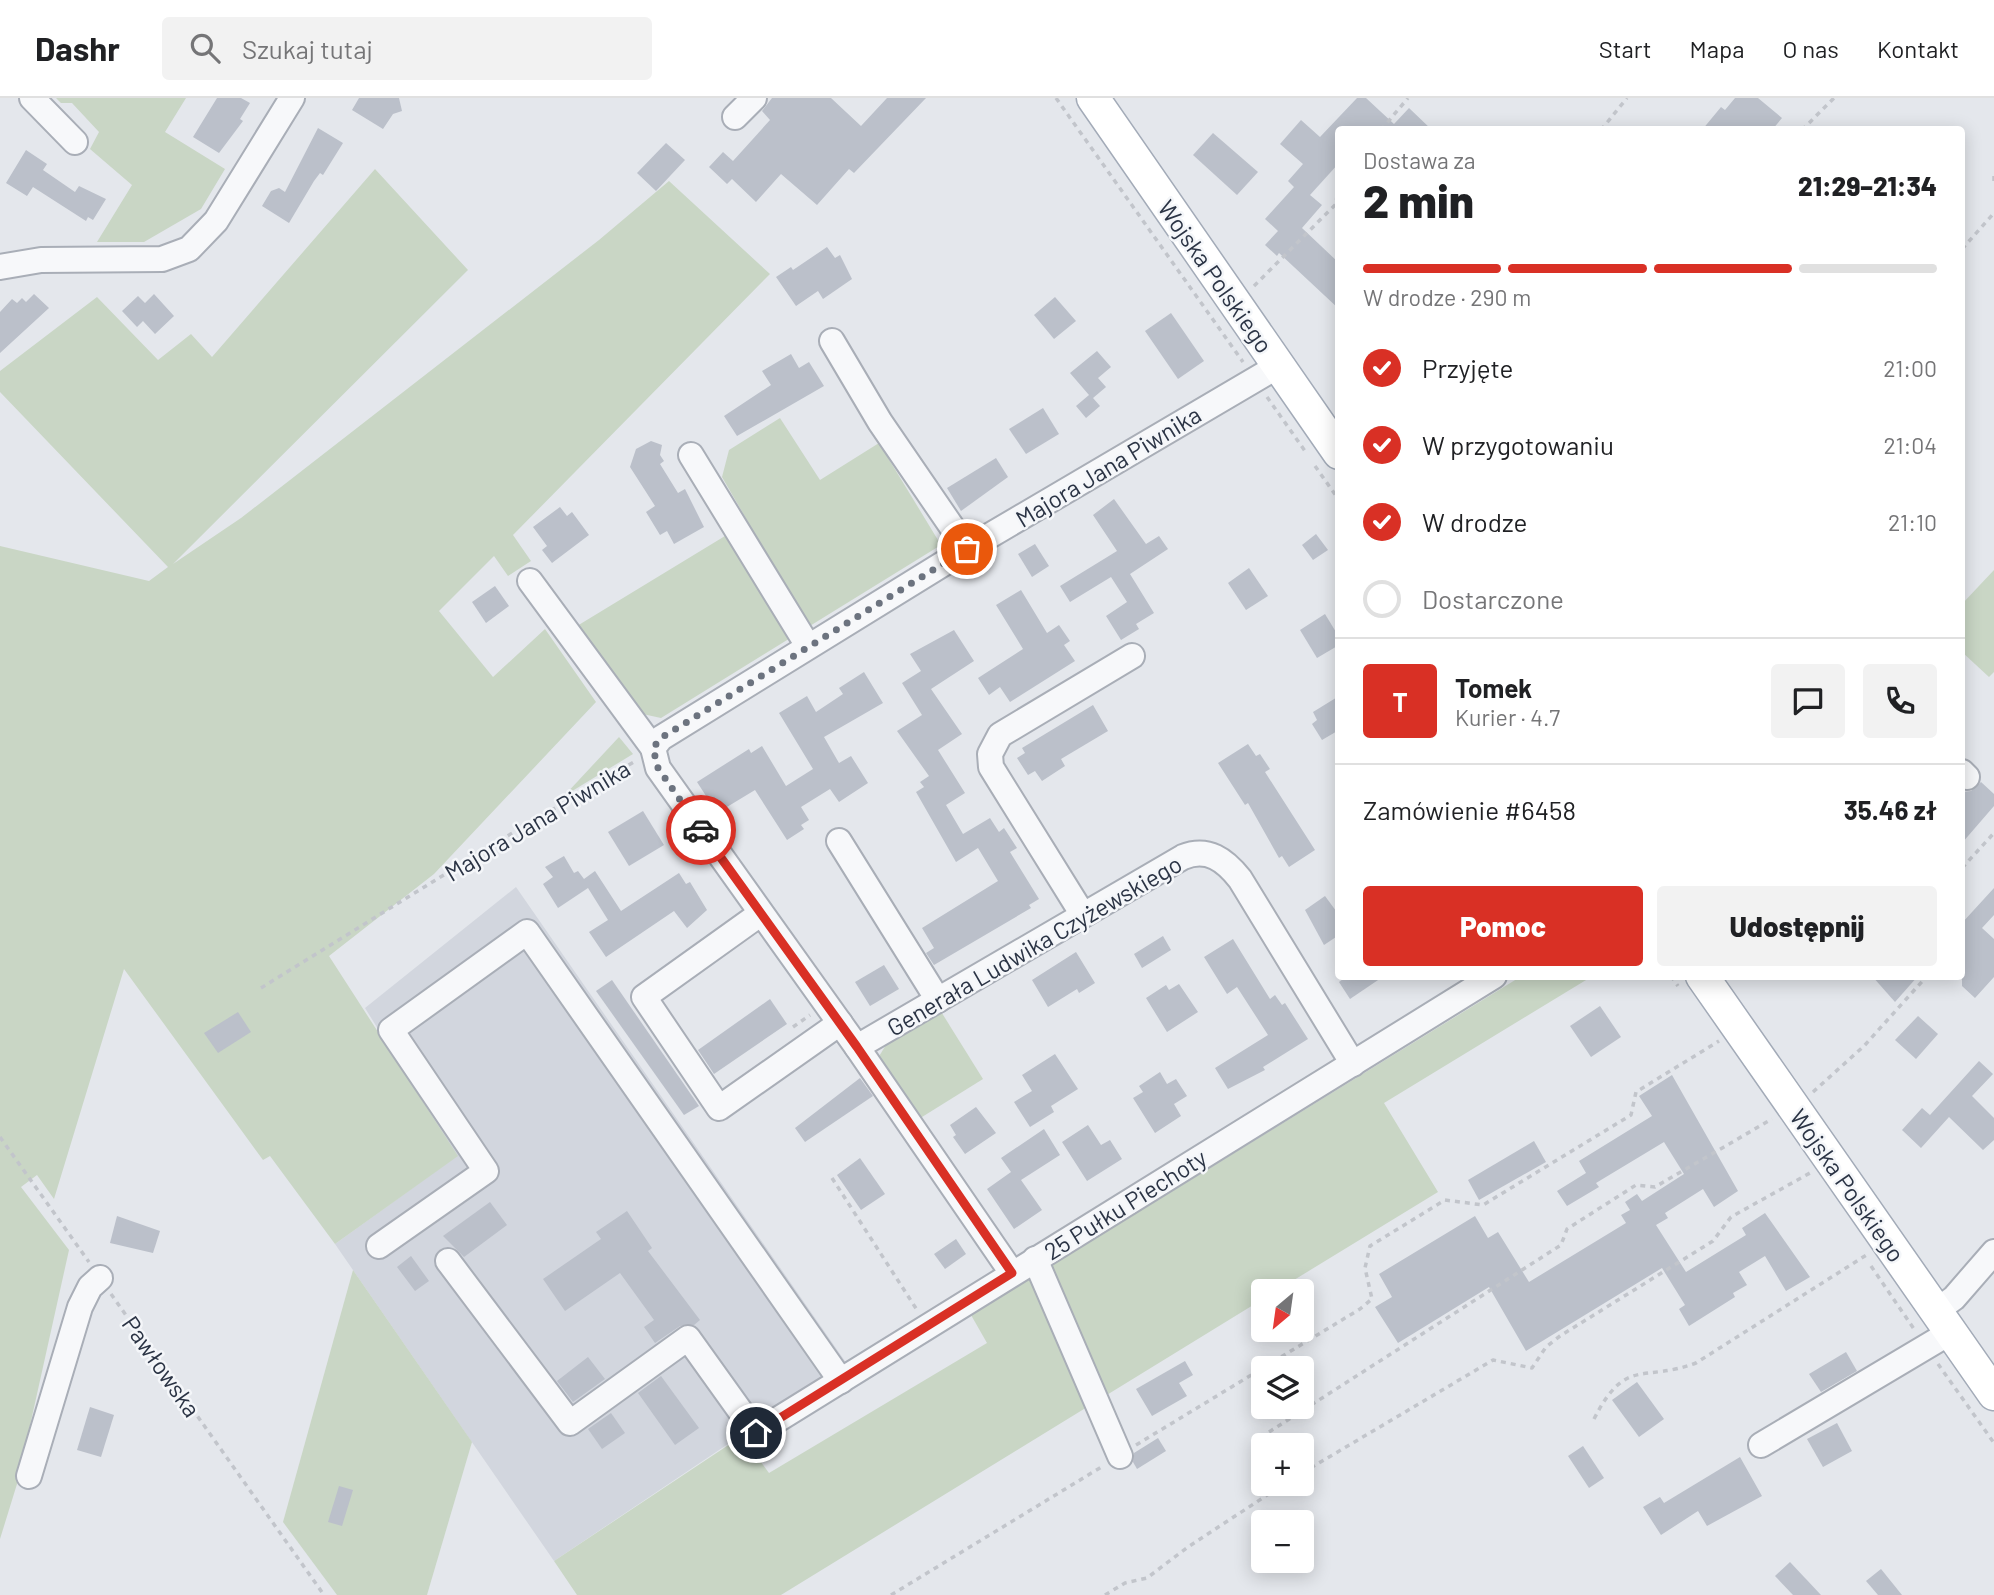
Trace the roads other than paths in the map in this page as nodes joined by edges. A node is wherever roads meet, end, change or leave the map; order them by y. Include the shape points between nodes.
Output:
1 (32, 98) edge
2 (292, 98) edge
3 (754, 98) edge
4 (1093, 98) edge
5 (735, 117) dead end
6 (75, 142) dead end
7 (0, 267) edge
8 (832, 341) dead end
9 (1266, 372) junction
10 (1335, 449) edge
11 (691, 455) dead end
12 (967, 549) junction
13 (530, 581) dead end
14 (808, 646) junction
15 (1132, 656) dead end
16 (653, 748) junction
17 (839, 841) dead end
18 (760, 914) junction
19 (1083, 915) junction
20 (1488, 980) edge
21 (1709, 980) edge
22 (938, 1000) junction
23 (840, 1024) junction
24 (857, 1047) junction
25 (1353, 1063) junction
26 (379, 1246) dead end
27 (1994, 1252) edge
28 (1035, 1259) junction
29 (448, 1261) dead end
30 (1012, 1273) junction
31 (100, 1278) road end
32 (1944, 1321) junction
33 (841, 1381) junction
34 (1994, 1394) edge
35 (1761, 1445) dead end
36 (1120, 1456) road end
37 (29, 1476) dead end

1 - 6 street
2 - 7 street via 216,222 189,249 162,259 41,261
3 - 5 street
4 - 9 main road, Wojska Polskiego via 1231,299
8 - 12 street via 880,422
9 - 10 main road, Wojska Polskiego
9 - 12 street, Majora Jana Piwnika
11 - 14 street
12 - 14 street, Majora Jana Piwnika
13 - 16 street
14 - 16 street, Majora Jana Piwnika via 661,738
15 - 19 street via 1000,735 990,754 991,767
16 - 18 street via 658,768
17 - 22 street
18 - 23 street
18 - 23 street via 644,997 719,1108
19 - 22 street, Generała Ludwika Czyżewskiego
19 - 25 street, Generała Ludwika Czyżewskiego via 1192,854 1201,852 1223,861 1249,892
20 - 25 street, 25 Pułku Piechoty
21 - 32 main road, Wojska Polskiego via 1738,1029
22 - 24 street, Generała Ludwika Czyżewskiego
23 - 24 street
24 - 30 street
25 - 28 street, 25 Pułku Piechoty
26 - 33 street via 486,1171 391,1030 527,932
27 - 32 street via 1954,1298
28 - 30 street, 25 Pułku Piechoty
28 - 36 street
29 - 33 street, 25 Pułku Piechoty via 570,1423 688,1338 756,1433
30 - 33 street, 25 Pułku Piechoty
31 - 37 street via 80,1307
32 - 34 main road, Wojska Polskiego
32 - 35 street

